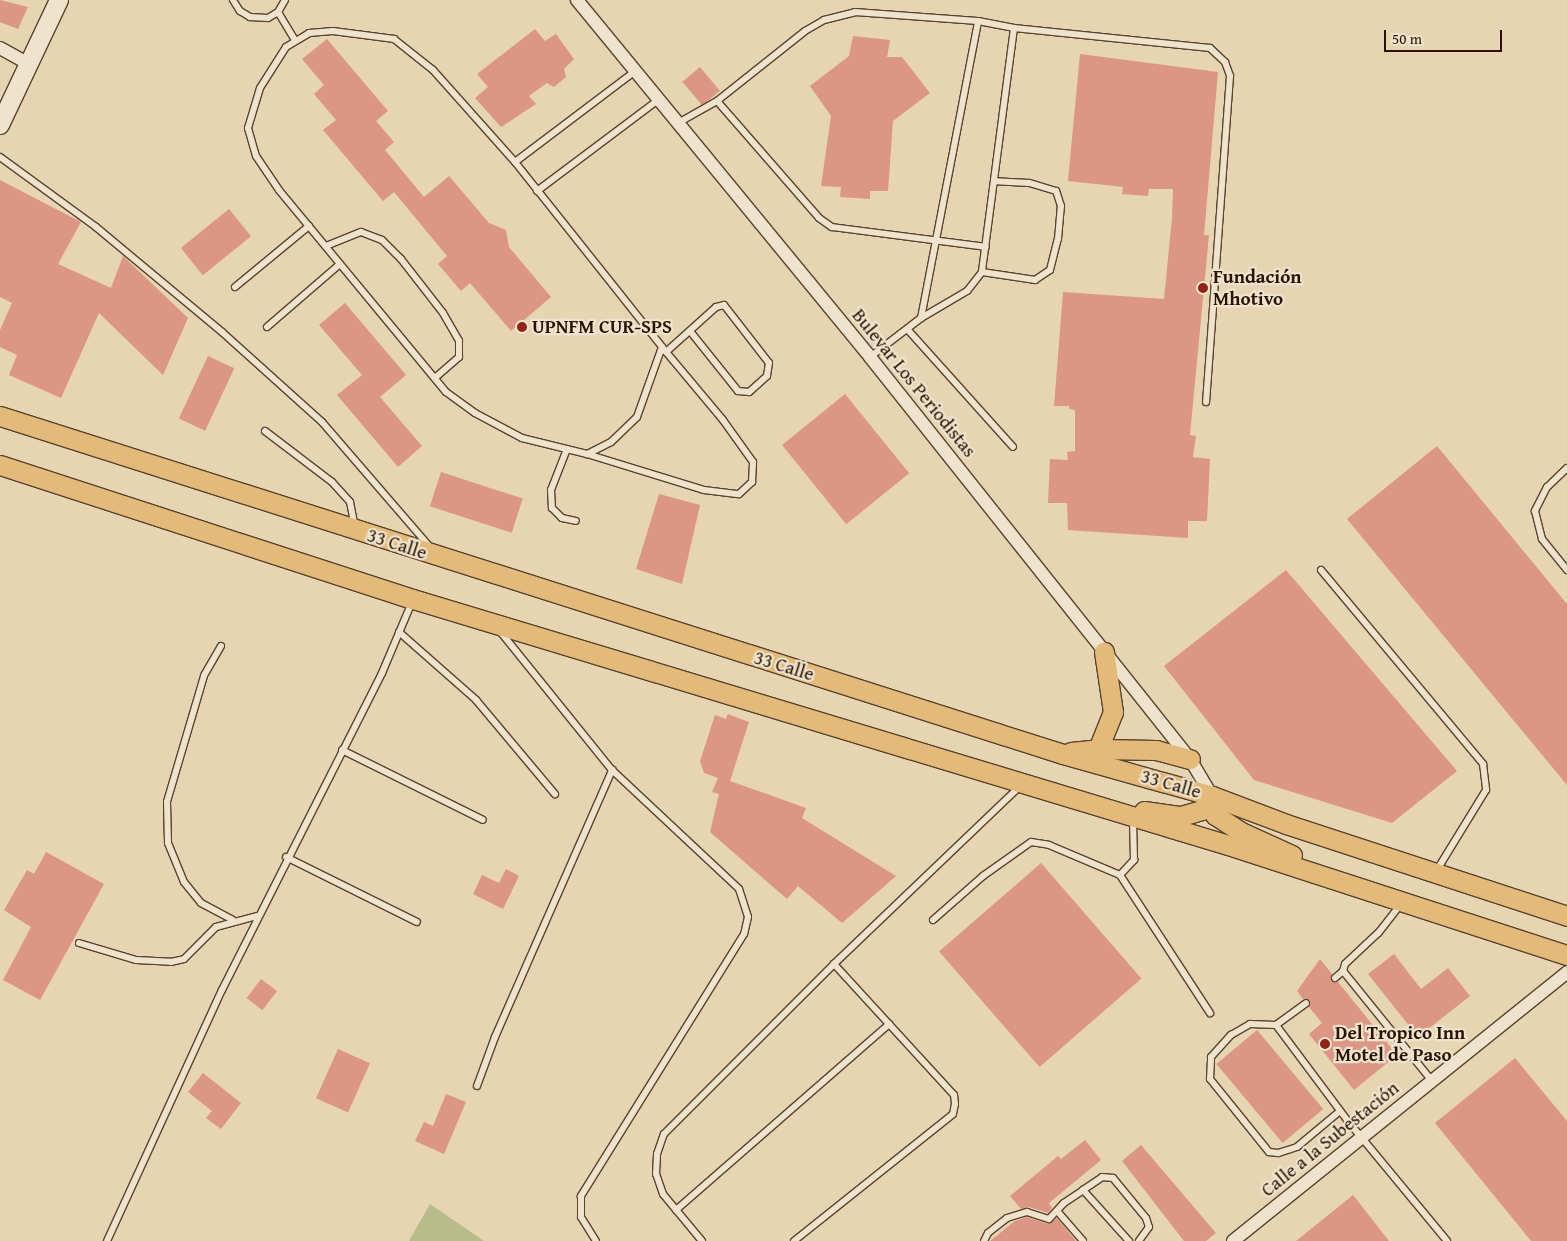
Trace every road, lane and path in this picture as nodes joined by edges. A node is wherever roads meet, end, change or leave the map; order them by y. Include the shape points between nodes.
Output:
1 (59, 0) edge
2 (233, 0) edge
3 (285, 0) edge
4 (577, 0) edge
5 (278, 12) junction
6 (978, 21) junction
7 (1014, 28) junction
8 (294, 40) junction
9 (1, 48) edge
10 (29, 64) junction
11 (634, 72) junction
12 (657, 101) junction
13 (717, 101) junction
14 (677, 124) junction
15 (0, 125) edge
16 (0, 157) edge
17 (515, 162) junction
18 (996, 181) junction
19 (536, 191) junction
20 (309, 226) junction
21 (935, 239) junction
22 (326, 246) junction
23 (986, 247) junction
24 (340, 264) junction
25 (982, 272) junction
26 (235, 287) dead end
27 (922, 318) junction
28 (267, 327) dead end
29 (908, 330) junction
30 (690, 331) junction
31 (664, 349) junction
32 (870, 357) junction
33 (435, 378) junction
34 (1206, 402) dead end
35 (0, 416) edge
36 (265, 431) dead end
37 (1013, 447) dead end
38 (567, 449) junction
39 (587, 454) junction
40 (0, 465) edge
41 (1567, 468) edge
42 (576, 522) dead end
43 (354, 531) junction
44 (439, 557) junction
45 (1321, 570) dead end
46 (1567, 570) edge
47 (413, 599) junction
48 (492, 621) junction
49 (399, 632) junction
50 (220, 646) dead end
51 (1104, 652) junction
52 (1098, 749) junction
53 (342, 750) junction
54 (1063, 754) junction
55 (1190, 759) junction
56 (612, 770) junction
57 (1021, 785) junction
58 (555, 794) dead end
59 (1212, 796) junction
60 (1133, 813) junction
61 (484, 820) dead end
62 (286, 857) junction
63 (1436, 872) junction
64 (1120, 875) junction
65 (1354, 886) junction
66 (1403, 902) junction
67 (257, 916) junction
68 (1567, 916) edge
69 (233, 920) junction
70 (933, 920) dead end
71 (416, 922) dead end
72 (79, 943) dead end
73 (1567, 955) edge
74 (834, 964) junction
75 (1343, 971) junction
76 (1567, 972) edge
77 (1335, 978) dead end
78 (1306, 1002) dead end
79 (1210, 1014) dead end
80 (889, 1024) junction
81 (1276, 1025) junction
82 (1432, 1081) junction
83 (477, 1086) dead end
84 (1340, 1111) junction
85 (1362, 1137) junction
86 (1083, 1190) junction
87 (676, 1210) junction
88 (1058, 1212) junction
89 (107, 1241) edge
90 (596, 1241) edge
91 (702, 1241) edge
92 (794, 1241) edge
93 (984, 1241) edge
94 (1083, 1241) edge
95 (1129, 1241) edge
96 (1139, 1241) edge
97 (1233, 1241) edge
98 (1447, 1241) edge

1 - 10 street
2 - 5 lane via 250,18 268,18
3 - 5 lane
4 - 11 street, Bulevar Los Periodistas
5 - 8 lane
6 - 7 lane
6 - 13 lane via 855,12 824,20 804,31
6 - 21 lane
7 - 18 lane
7 - 34 lane via 1210,48 1225,62 1230,76
8 - 17 lane via 310,33 333,31 394,39 433,70
8 - 20 lane via 260,88 248,128 256,156
9 - 10 street
10 - 15 street
11 - 12 street, Bulevar Los Periodistas
11 - 17 lane
12 - 14 street, Bulevar Los Periodistas
12 - 19 lane
13 - 14 lane
13 - 21 lane via 819,218 832,227
14 - 32 street, Bulevar Los Periodistas
16 - 44 lane via 96,227 222,332 322,422
17 - 19 lane
18 - 23 lane
18 - 25 lane via 1029,183 1056,191 1061,206 1058,239 1050,270 1035,280
19 - 31 lane
20 - 22 lane
20 - 26 lane
21 - 23 lane
21 - 27 lane
22 - 24 lane
22 - 33 lane via 361,232 382,240 401,259 443,313 459,341 459,357
23 - 25 lane
24 - 28 lane
24 - 33 lane
25 - 27 lane via 967,292
27 - 29 lane
29 - 32 lane
29 - 37 lane
30 - 30 lane via 738,391 749,392 767,376 769,363 724,305 716,307
30 - 31 lane
31 - 39 lane via 637,417 610,442
31 - 39 lane via 724,420 752,462 752,482 739,494 704,490
32 - 51 street, Bulevar Los Periodistas
33 - 38 lane via 446,392 475,413 522,438
35 - 43 main road, 33 Calle
36 - 43 lane via 332,482 355,517
38 - 39 lane
38 - 42 lane via 551,490 552,508 562,518
40 - 47 main road
41 - 46 lane via 1547,487 1535,510 1542,539
43 - 44 main road, 33 Calle
44 - 54 main road, 33 Calle
45 - 63 lane via 1484,764 1486,790
47 - 48 main road
47 - 49 lane
48 - 56 lane
48 - 57 main road
49 - 53 lane via 382,673
49 - 58 lane via 476,700
50 - 69 lane via 204,676 167,802 168,843 184,882 201,903
51 - 52 main road via 1113,712
51 - 55 street, Bulevar Los Periodistas
52 - 54 main road
52 - 55 main road via 1156,750
53 - 61 lane
53 - 62 lane
54 - 59 main road, 33 Calle
55 - 59 street, Bulevar Los Periodistas
56 - 83 lane via 495,1037
56 - 90 lane via 739,890 748,916 744,934 581,1196 581,1217
57 - 60 main road
57 - 74 lane
59 - 60 main road via 1202,810 1181,816
59 - 63 main road, 33 Calle via 1286,824
59 - 65 main road via 1212,809 1216,815 1240,832 1329,869
60 - 64 lane via 1134,860
60 - 65 main road
62 - 67 lane
62 - 71 lane
63 - 68 main road, 33 Calle
64 - 70 lane via 1049,845 1031,842 983,876
64 - 79 lane
65 - 66 main road
66 - 73 main road
66 - 75 lane via 1378,934 1345,964
67 - 69 lane
67 - 89 lane
69 - 72 lane via 216,927 184,959 171,962 136,960
74 - 80 lane
74 - 87 lane via 664,1134 657,1154 656,1174 663,1194
75 - 77 lane
75 - 82 lane
76 - 82 street, Calle a la Subestación
78 - 81 lane
80 - 87 lane
80 - 92 lane via 954,1096 953,1114
81 - 84 lane
81 - 84 lane via 1250,1024 1231,1035 1211,1057 1210,1079 1269,1152 1278,1153 1297,1147
82 - 85 street, Calle a la Subestación
84 - 85 lane
85 - 97 street, Calle a la Subestación
85 - 98 lane
86 - 88 lane via 1064,1203
86 - 95 lane
86 - 96 lane via 1102,1177 1113,1178 1146,1218 1149,1227
87 - 91 lane
88 - 93 lane via 1049,1219 1027,1212 1019,1213 997,1225
88 - 94 lane

